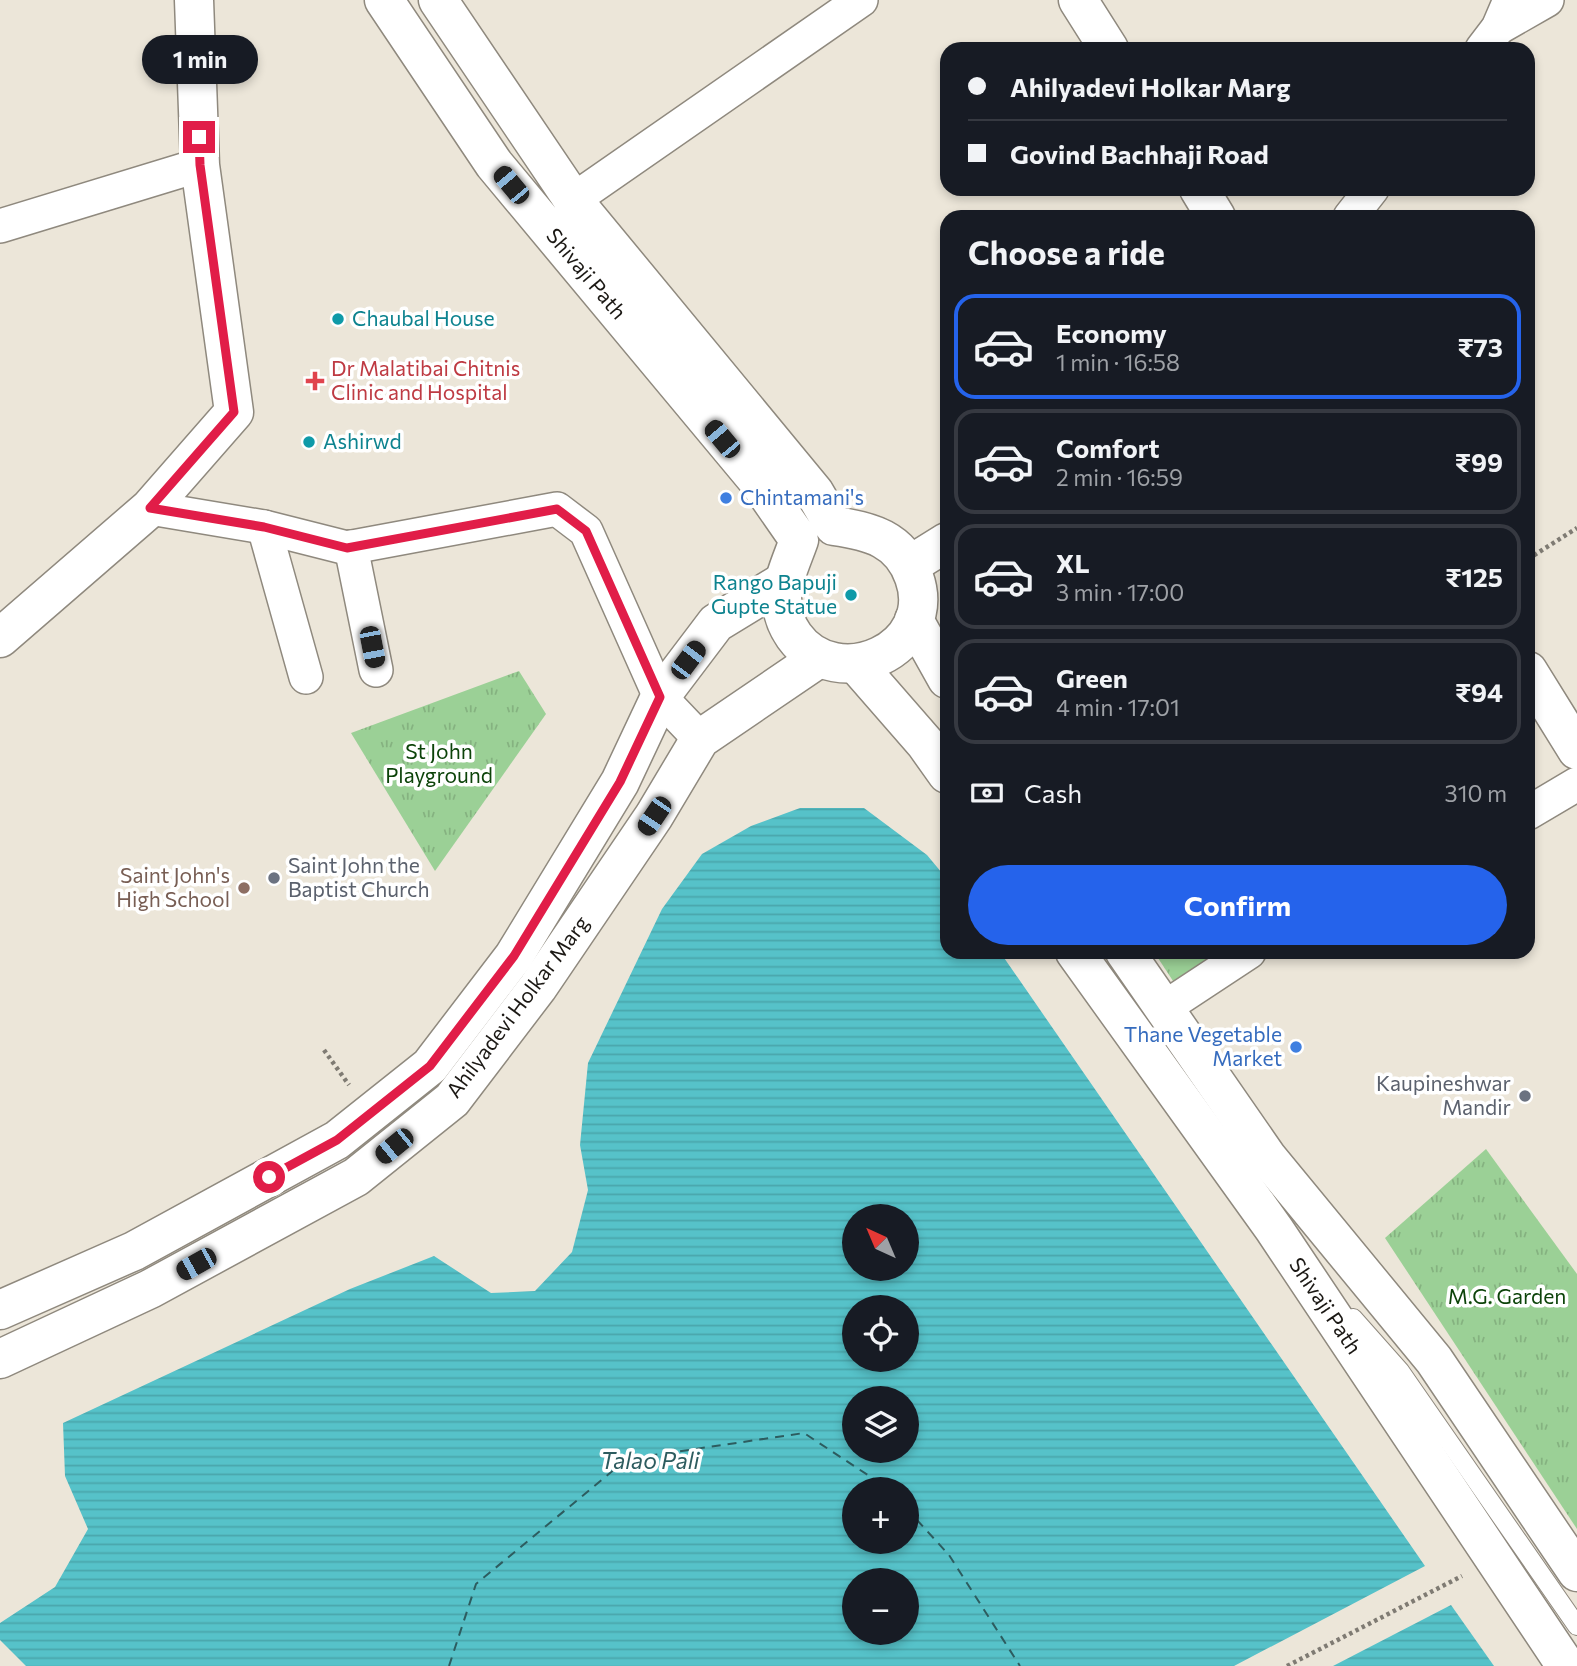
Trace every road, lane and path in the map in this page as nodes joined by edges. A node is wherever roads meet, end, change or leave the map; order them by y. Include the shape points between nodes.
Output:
1 (194, 0) edge
2 (384, 0) edge
3 (438, 0) edge
4 (861, 0) edge
5 (1078, 0) edge
6 (1547, 0) edge
7 (1497, 26) edge
8 (1105, 42) edge
9 (200, 165) junction
10 (1366, 196) edge
11 (573, 200) junction
12 (1356, 210) edge
13 (0, 226) edge
14 (150, 508) junction
15 (264, 527) junction
16 (1577, 528) edge
17 (940, 546) edge
18 (351, 547) junction
19 (1535, 555) edge
20 (910, 565) junction
21 (783, 582) junction
22 (914, 620) junction
23 (0, 638) edge
24 (819, 658) junction
25 (857, 665) junction
26 (940, 666) edge
27 (376, 670) dead end
28 (306, 677) dead end
29 (1535, 682) edge
30 (660, 697) junction
31 (700, 739) junction
32 (1577, 750) edge
33 (940, 764) edge
34 (1577, 784) edge
35 (1535, 809) edge
36 (1080, 959) edge
37 (1130, 959) edge
38 (1238, 959) edge
39 (1164, 1008) junction
40 (1274, 1229) junction
41 (0, 1310) edge
42 (0, 1359) edge
43 (1494, 1560) junction
44 (1577, 1572) edge
45 (1577, 1626) edge
46 (1287, 1666) edge
47 (1566, 1666) edge

1 - 9 main road
2 - 21 main road, Shivaji Path via 494,164 758,481 799,540
3 - 11 main road
4 - 11 street
5 - 8 main road
6 - 7 street
9 - 13 street
9 - 14 main road via 234,412
10 - 12 street
11 - 20 main road via 814,492 834,526 880,536
14 - 15 street
14 - 23 main road
15 - 18 street
15 - 28 street
16 - 19 path
17 - 20 main road
18 - 27 street
18 - 30 street via 557,509 586,531
20 - 22 main road via 917,592
21 - 24 main road via 782,605 788,626 801,645
21 - 30 main road, Ahilyadevi Holkar Marg via 716,623
22 - 25 main road via 892,651
22 - 26 main road
24 - 25 main road
24 - 31 main road, Ahilyadevi Holkar Marg
25 - 33 main road
29 - 32 main road
30 - 31 street
30 - 41 main road, Ahilyadevi Holkar Marg via 620,782 514,956 430,1066 337,1140 134,1251
31 - 42 main road, Ahilyadevi Holkar Marg via 654,816 538,987 452,1100 356,1177 150,1289
34 - 35 street
36 - 40 main road, Shivaji Path
37 - 39 main road
38 - 39 street
39 - 44 main road via 1267,1157 1434,1360
40 - 43 main road, Shivaji Path
40 - 45 lane via 1400,1371
43 - 46 path
43 - 47 main road, Shivaji Path

